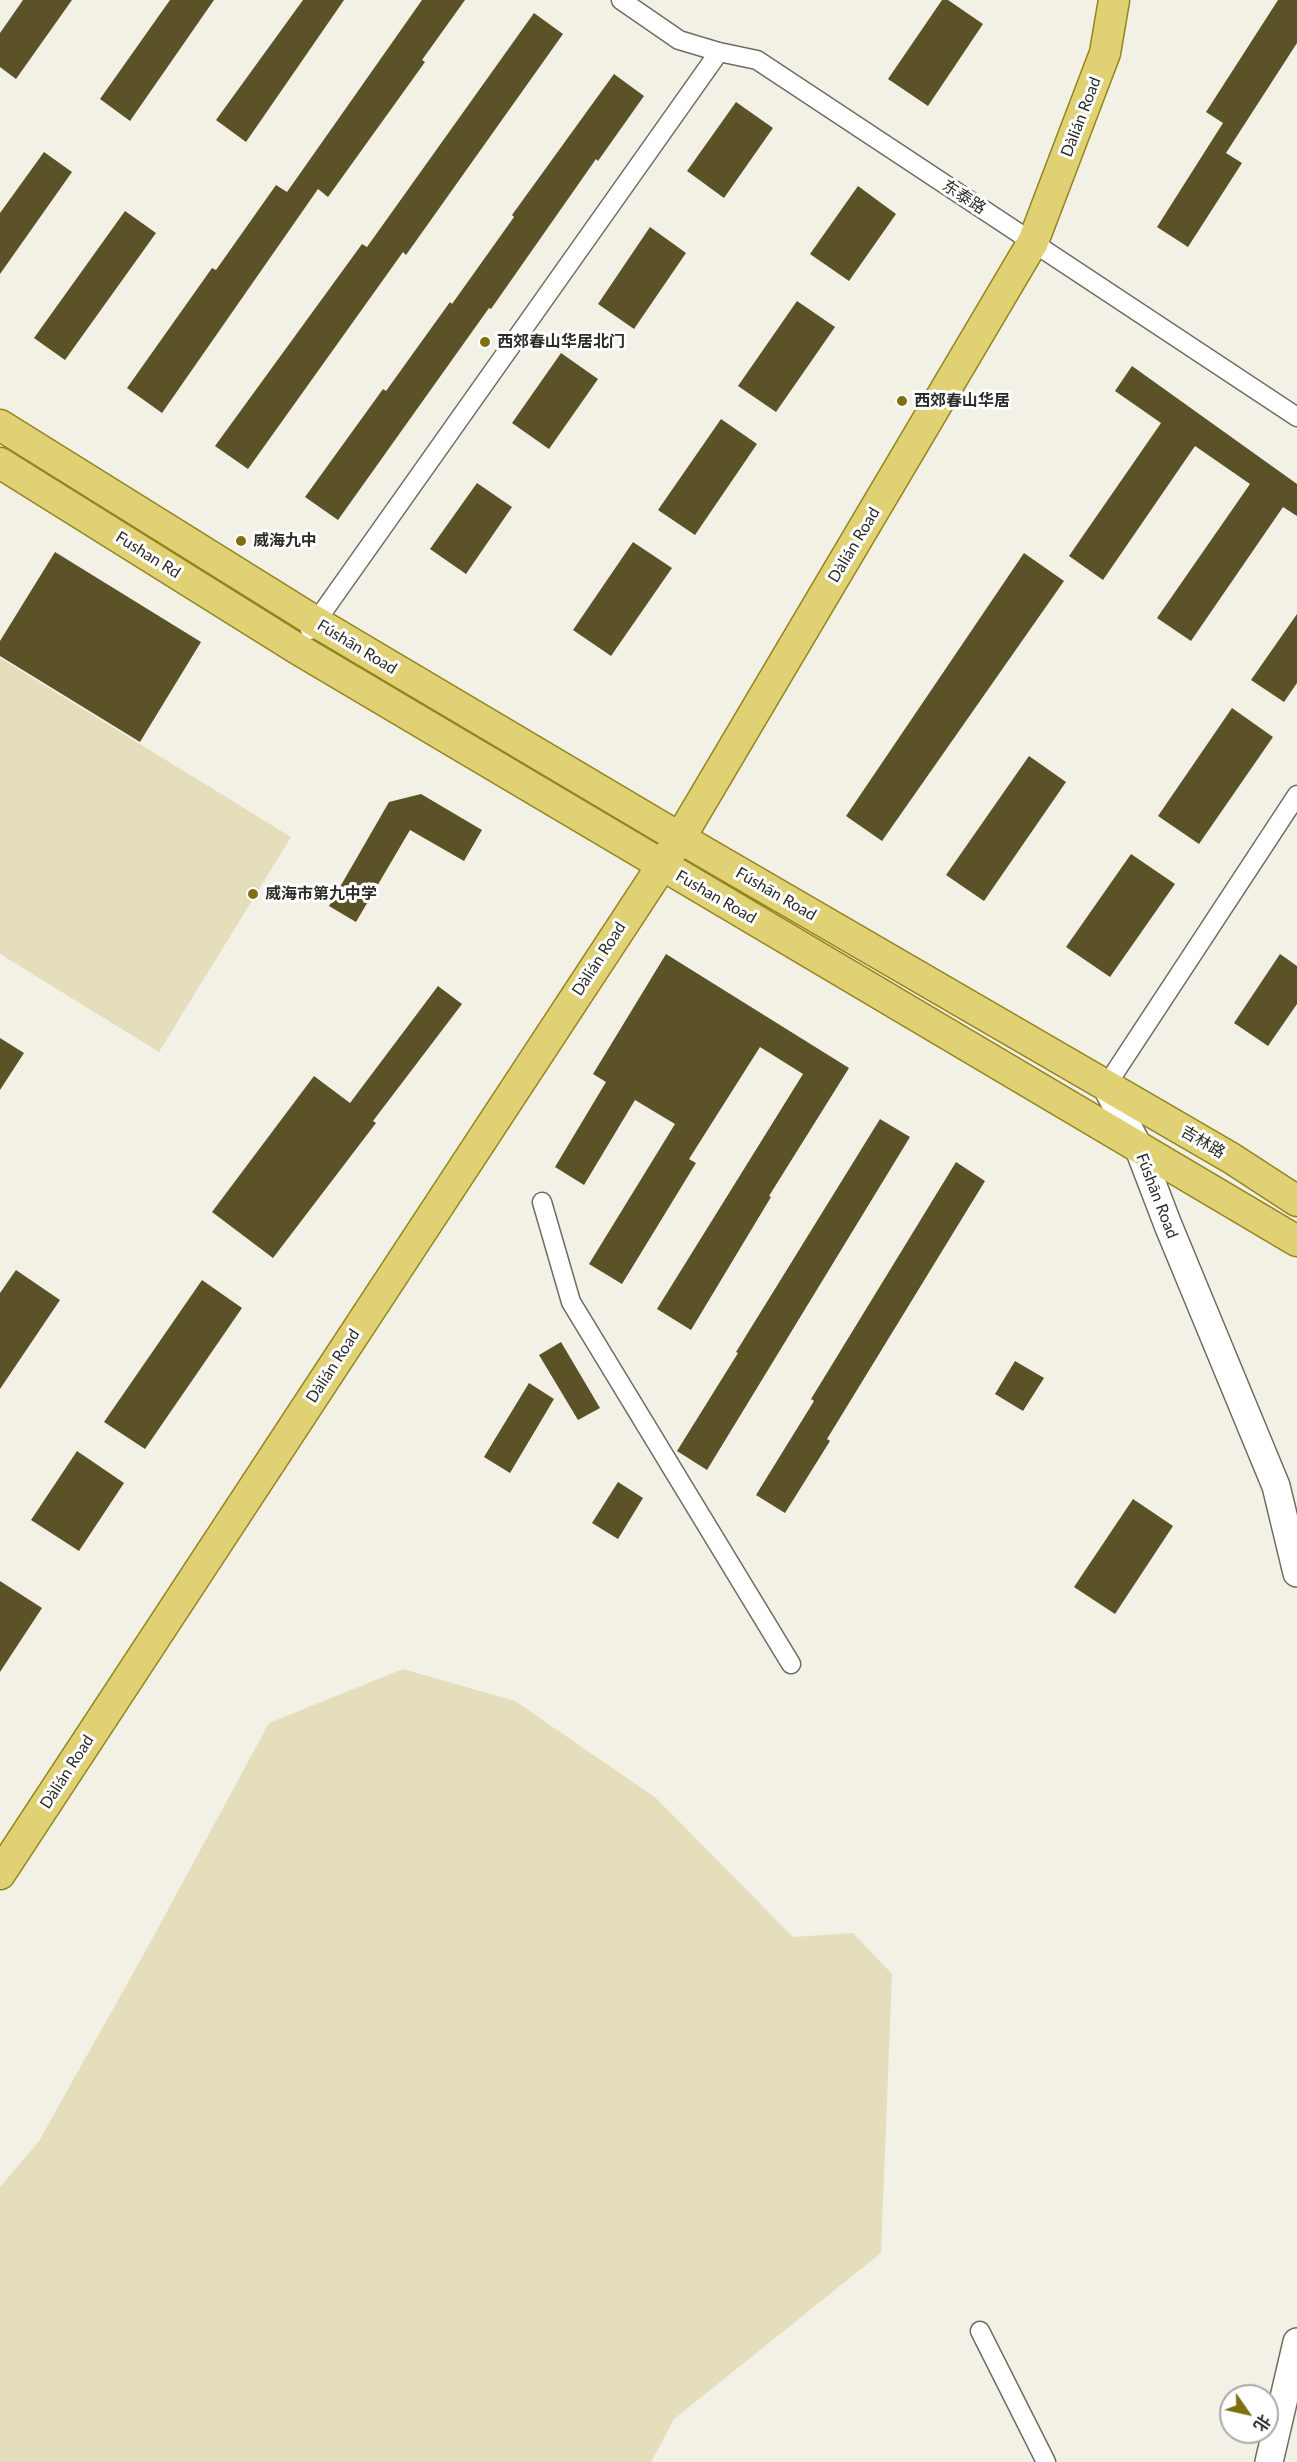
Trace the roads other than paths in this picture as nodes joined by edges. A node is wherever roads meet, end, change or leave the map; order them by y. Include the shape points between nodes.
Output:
1 (621, 0) edge
2 (1114, 0) edge
3 (718, 52) junction
4 (1033, 242) junction
5 (1297, 417) edge
6 (0, 425) edge
7 (0, 463) edge
8 (316, 622) junction
9 (296, 648) junction
10 (1297, 795) edge
11 (680, 838) junction
12 (661, 865) junction
13 (1106, 1086) junction
14 (1137, 1144) junction
15 (1297, 1201) edge
16 (542, 1202) dead end
17 (1297, 1240) edge
18 (1297, 1573) edge
19 (791, 1664) dead end
20 (0, 1875) edge
21 (980, 2331) dead end
22 (1297, 2342) edge
23 (1046, 2462) edge
24 (1269, 2462) edge

1 - 3 street, 东泰路 via 679,40
2 - 4 main road, Dàlián Road via 1105,53
3 - 4 street, 东泰路 via 757,60
3 - 8 street
4 - 5 street, 东泰路
4 - 11 main road, Dàlián Road
6 - 8 main road, Fúshān Road
7 - 9 main road, Fushan Rd
8 - 9 street
8 - 11 main road, Fúshān Road
9 - 12 main road, Fushan Road
10 - 13 street
11 - 12 main road, Dàlián Road
11 - 13 main road, Fúshān Road
12 - 14 main road, Fushan Road
12 - 20 main road, Dàlián Road
13 - 14 main road, Fúshān Road
13 - 15 main road, 吉林路 via 1232,1158
14 - 17 main road
14 - 18 main road, Fúshān Road via 1276,1486
16 - 19 street via 571,1302
21 - 23 street
22 - 24 main road

